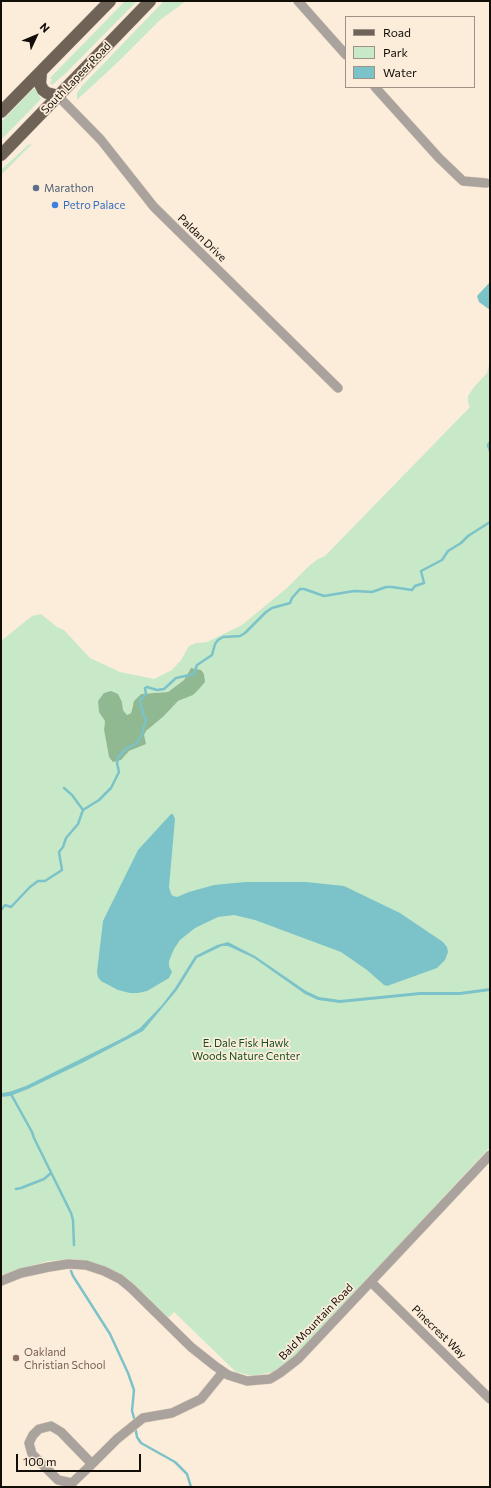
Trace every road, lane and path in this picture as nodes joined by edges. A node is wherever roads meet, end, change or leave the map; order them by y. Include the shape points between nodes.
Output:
1 (110, 1) edge
2 (150, 1) edge
3 (298, 1) edge
4 (345, 54) edge
5 (41, 72) junction
6 (376, 88) edge
7 (58, 96) junction
8 (1, 112) edge
9 (1, 155) edge
10 (486, 183) dead end
11 (338, 388) dead end
12 (490, 1155) edge
13 (1, 1281) edge
14 (371, 1282) junction
15 (224, 1372) junction
16 (490, 1399) edge
17 (92, 1464) junction

1 - 5 main road
2 - 7 main road, South Lapeer Road
3 - 4 street
5 - 7 main road via 40,84 43,90 47,94
5 - 8 main road
6 - 10 street via 463,181
7 - 9 main road, South Lapeer Road
7 - 11 street, Paldan Drive via 101,140 158,211
12 - 14 street, Bald Mountain Road
13 - 15 street, Bald Mountain Road via 21,1273 68,1264 104,1271 120,1278 191,1347
14 - 15 street, Bald Mountain Road via 298,1359 280,1373 270,1379 247,1381
14 - 16 street, Pinecrest Way
15 - 17 street via 201,1399 172,1413 144,1418 117,1439
17 - 17 street via 61,1432 51,1426 39,1429 29,1443 32,1454 58,1480 72,1483

